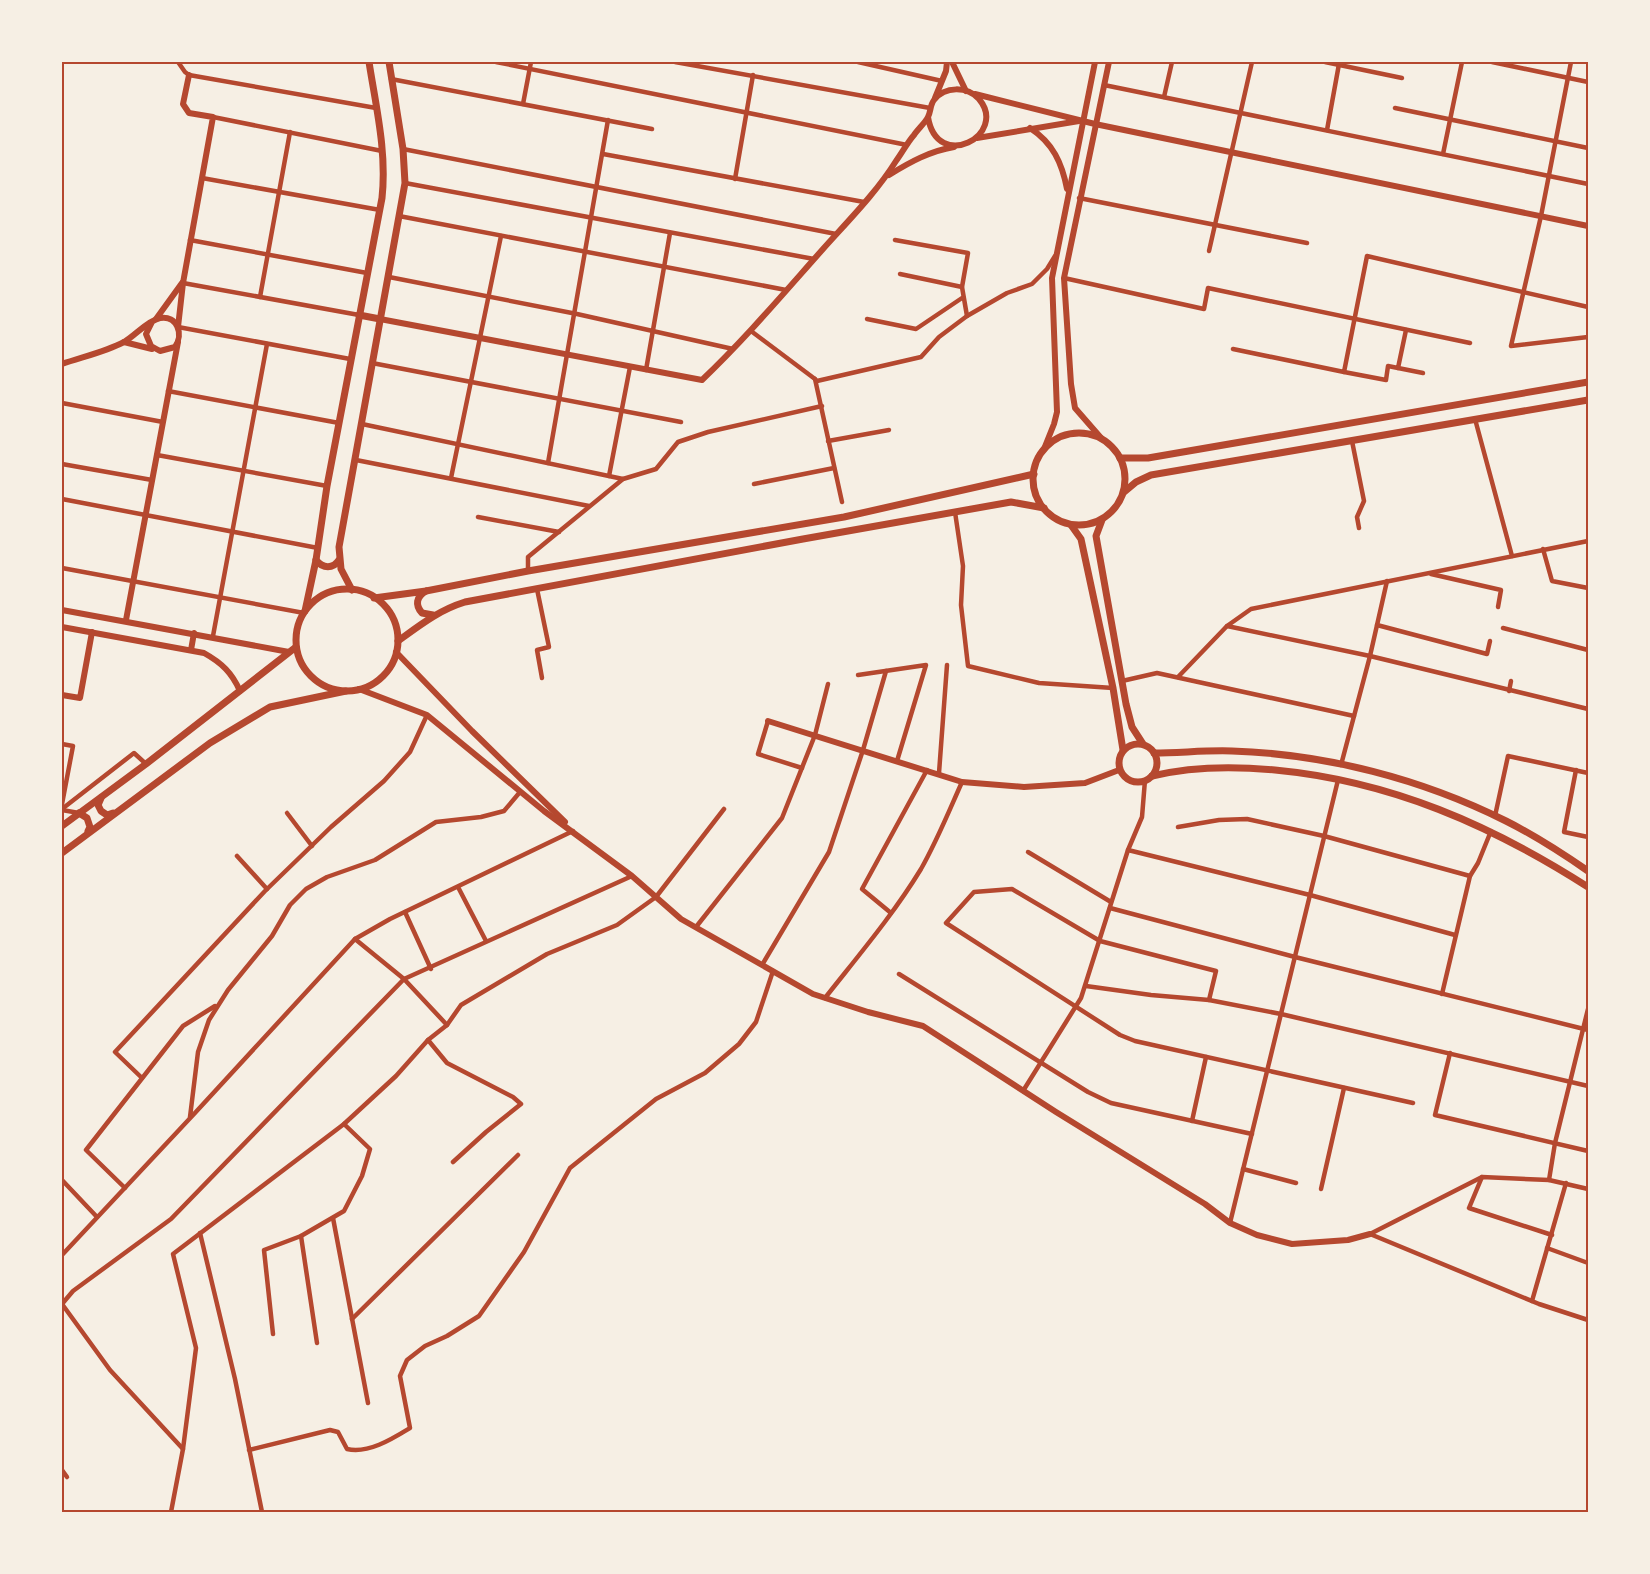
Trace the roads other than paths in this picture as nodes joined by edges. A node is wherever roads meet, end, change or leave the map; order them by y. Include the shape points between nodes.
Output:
1 (178, 62) edge
2 (369, 62) edge
3 (389, 62) edge
4 (496, 62) edge
5 (675, 62) edge
6 (858, 62) edge
7 (947, 62) edge
8 (952, 62) edge
9 (1095, 62) edge
10 (1109, 62) edge
11 (1172, 62) edge
12 (1252, 62) edge
13 (1325, 62) edge
14 (1462, 62) edge
15 (1492, 62) edge
16 (1571, 62) edge
17 (531, 64) edge
18 (1340, 64) junction
19 (189, 75) junction
20 (753, 75) junction
21 (1568, 77) junction
22 (1401, 78) dead end
23 (391, 79) junction
24 (942, 81) junction
25 (1588, 82) edge
26 (1104, 85) junction
27 (969, 92) junction
28 (1164, 97) junction
29 (934, 100) junction
30 (524, 104) junction
31 (376, 108) junction
32 (930, 108) junction
33 (1395, 108) dead end
34 (747, 111) junction
35 (1242, 112) junction
36 (213, 117) junction
37 (928, 117) junction
38 (1450, 118) junction
39 (608, 120) junction
40 (1083, 121) junction
41 (1095, 124) junction
42 (1030, 128) junction
43 (652, 129) dead end
44 (1327, 130) junction
45 (290, 132) junction
46 (977, 138) junction
47 (1555, 141) junction
48 (907, 144) junction
49 (958, 146) junction
50 (1588, 148) edge
51 (403, 149) junction
52 (382, 151) junction
53 (1232, 152) junction
54 (603, 154) junction
55 (1443, 154) junction
56 (1549, 175) junction
57 (886, 177) junction
58 (202, 178) junction
59 (735, 178) junction
60 (405, 183) junction
61 (1588, 183) edge
62 (597, 187) junction
63 (279, 192) junction
64 (1068, 194) junction
65 (1079, 198) junction
66 (864, 202) junction
67 (380, 210) junction
68 (399, 216) junction
69 (1541, 216) junction
70 (591, 218) junction
71 (1215, 224) junction
72 (1588, 226) edge
73 (670, 232) junction
74 (836, 234) junction
75 (501, 236) junction
76 (190, 240) junction
77 (895, 240) dead end
78 (1307, 243) dead end
79 (1209, 251) dead end
80 (586, 252) junction
81 (268, 254) junction
82 (1055, 256) junction
83 (814, 259) junction
84 (664, 267) junction
85 (367, 273) junction
86 (900, 274) dead end
87 (389, 277) junction
88 (1064, 278) junction
89 (183, 283) junction
90 (962, 287) junction
91 (786, 290) junction
92 (1523, 293) junction
93 (260, 297) junction
94 (488, 297) junction
95 (962, 298) junction
96 (1588, 307) edge
97 (575, 314) junction
98 (359, 315) junction
99 (967, 316) junction
100 (1356, 318) junction
101 (380, 319) junction
102 (867, 319) dead end
103 (154, 320) junction
104 (178, 327) junction
105 (653, 330) junction
106 (1406, 330) junction
107 (751, 331) junction
108 (1588, 337) edge
109 (480, 338) junction
110 (124, 342) junction
111 (178, 342) junction
112 (1470, 343) dead end
113 (267, 344) junction
114 (155, 349) junction
115 (734, 349) junction
116 (1233, 349) dead end
117 (568, 355) junction
118 (350, 359) junction
119 (372, 363) junction
120 (62, 364) edge
121 (630, 367) junction
122 (1398, 368) junction
123 (646, 370) junction
124 (1344, 372) junction
125 (1423, 373) dead end
126 (815, 379) junction
127 (471, 381) junction
128 (1588, 382) edge
129 (168, 391) junction
130 (560, 399) junction
131 (1588, 400) edge
132 (62, 403) edge
133 (822, 406) junction
134 (255, 407) junction
135 (621, 411) junction
136 (1476, 419) junction
137 (163, 422) junction
138 (681, 422) dead end
139 (339, 423) junction
140 (362, 424) junction
141 (889, 430) dead end
142 (1102, 439) junction
143 (828, 441) junction
144 (1352, 441) junction
145 (458, 444) junction
146 (1044, 449) junction
147 (157, 455) junction
148 (1120, 458) junction
149 (356, 460) junction
150 (548, 463) junction
151 (62, 464) edge
152 (834, 468) junction
153 (243, 471) junction
154 (1034, 474) junction
155 (609, 476) junction
156 (451, 478) junction
157 (623, 479) junction
158 (152, 480) junction
159 (754, 484) dead end
160 (327, 486) junction
161 (1124, 492) junction
162 (62, 499) edge
163 (842, 502) dead end
164 (590, 506) junction
165 (1044, 508) junction
166 (956, 512) junction
167 (145, 516) junction
168 (477, 517) dead end
169 (1102, 520) junction
170 (1071, 525) junction
171 (1359, 528) dead end
172 (232, 532) junction
173 (559, 532) junction
174 (1588, 541) edge
175 (318, 548) junction
176 (1543, 549) junction
177 (1512, 556) junction
178 (339, 560) junction
179 (316, 561) junction
180 (62, 568) edge
181 (528, 571) junction
182 (1428, 573) junction
183 (1387, 581) junction
184 (133, 582) junction
185 (1588, 588) edge
186 (537, 589) junction
187 (352, 590) junction
188 (426, 591) junction
189 (220, 597) junction
190 (374, 598) junction
191 (1498, 607) dead end
192 (62, 610) edge
193 (304, 612) junction
194 (433, 615) junction
195 (126, 620) junction
196 (1377, 625) junction
197 (1227, 626) junction
198 (62, 627) edge
199 (1503, 628) dead end
200 (92, 632) junction
201 (194, 633) junction
202 (213, 636) junction
203 (398, 641) junction
204 (1490, 641) dead end
205 (296, 647) junction
206 (191, 650) junction
207 (1588, 650) edge
208 (289, 652) junction
209 (396, 652) junction
210 (1370, 656) junction
211 (946, 665) dead end
212 (886, 671) junction
213 (858, 675) dead end
214 (1178, 677) junction
215 (542, 678) dead end
216 (1122, 681) junction
217 (1511, 681) dead end
218 (828, 684) dead end
219 (1113, 688) junction
220 (358, 689) junction
221 (240, 691) junction
222 (346, 691) junction
223 (1509, 691) junction
224 (62, 695) edge
225 (1588, 709) edge
226 (427, 715) junction
227 (1354, 716) junction
228 (768, 721) joint
229 (815, 735) junction
230 (62, 744) edge
231 (1143, 744) junction
232 (863, 750) junction
233 (1123, 750) junction
234 (1154, 753) junction
235 (897, 761) junction
236 (147, 764) junction
237 (1341, 765) junction
238 (802, 768) junction
239 (927, 770) junction
240 (1119, 770) junction
241 (1576, 770) junction
242 (1588, 773) edge
243 (939, 774) junction
244 (1149, 778) junction
245 (1338, 779) junction
246 (962, 782) junction
247 (528, 785) junction
248 (520, 792) junction
249 (100, 798) junction
250 (62, 808) edge
251 (724, 809) dead end
252 (79, 813) junction
253 (114, 813) junction
254 (287, 813) dead end
255 (1495, 816) junction
256 (62, 826) edge
257 (1178, 827) dead end
258 (88, 831) junction
259 (573, 831) junction
260 (1491, 831) junction
261 (1324, 836) junction
262 (1588, 837) edge
263 (312, 846) junction
264 (1128, 850) junction
265 (62, 852) edge
266 (1028, 852) dead end
267 (237, 856) dead end
268 (1588, 870) edge
269 (632, 876) junction
270 (1470, 876) junction
271 (458, 887) junction
272 (1588, 887) edge
273 (267, 889) junction
274 (1310, 895) junction
275 (656, 897) junction
276 (1111, 905) junction
277 (405, 912) junction
278 (891, 913) junction
279 (696, 927) junction
280 (1455, 935) junction
281 (355, 939) junction
282 (486, 941) junction
283 (1100, 941) junction
284 (1295, 957) junction
285 (762, 965) junction
286 (431, 969) junction
287 (773, 971) junction
288 (899, 974) dead end
289 (404, 979) junction
290 (1086, 986) junction
291 (1442, 994) junction
292 (825, 998) junction
293 (1209, 1000) junction
294 (219, 1004) junction
295 (1077, 1005) junction
296 (1588, 1009) edge
297 (1281, 1014) junction
298 (447, 1025) junction
299 (1586, 1030) edge
300 (428, 1040) junction
301 (1450, 1053) junction
302 (1206, 1057) junction
303 (1040, 1062) junction
304 (1267, 1071) junction
305 (142, 1078) junction
306 (1571, 1081) junction
307 (1588, 1086) edge
308 (1344, 1088) junction
309 (1023, 1091) junction
310 (1413, 1103) dead end
311 (190, 1118) junction
312 (1192, 1121) junction
313 (344, 1124) junction
314 (1252, 1134) junction
315 (1555, 1143) junction
316 (1588, 1151) edge
317 (518, 1155) dead end
318 (453, 1162) dead end
319 (1244, 1169) junction
320 (1482, 1177) junction
321 (62, 1180) edge
322 (1548, 1180) junction
323 (1296, 1183) dead end
324 (1566, 1183) junction
325 (125, 1188) junction
326 (1321, 1189) dead end
327 (1588, 1189) edge
328 (97, 1217) junction
329 (333, 1218) junction
330 (1230, 1223) junction
331 (200, 1233) junction
332 (1370, 1234) junction
333 (1552, 1235) junction
334 (301, 1236) junction
335 (1547, 1248) junction
336 (62, 1255) edge
337 (1588, 1263) edge
338 (1532, 1301) junction
339 (62, 1304) edge
340 (352, 1319) junction
341 (1588, 1320) edge
342 (273, 1334) dead end
343 (317, 1343) dead end
344 (368, 1403) dead end
345 (183, 1449) junction
346 (249, 1450) junction
347 (62, 1470) edge
348 (67, 1477) dead end
349 (171, 1512) edge
350 (262, 1512) edge

1 - 19 street
2 - 31 main road
3 - 23 main road
4 - 17 street
5 - 20 street
6 - 24 street
7 - 24 street
8 - 27 street
9 - 40 street
10 - 26 street
11 - 28 street
12 - 35 street
13 - 18 street
14 - 38 street
15 - 21 street
16 - 21 street
17 - 30 street
17 - 34 street
18 - 22 street
18 - 44 street
19 - 31 street
19 - 36 street via 183,104 189,113
20 - 32 street
20 - 34 street
21 - 25 street
21 - 47 street
23 - 30 street
23 - 51 main road
24 - 29 street
26 - 28 street
26 - 41 street
27 - 29 street via 949,90
27 - 40 street
27 - 46 street via 978,99 985,114
28 - 35 street
29 - 32 street
30 - 39 street
31 - 52 main road
32 - 37 street
33 - 38 street
34 - 48 street
34 - 59 street
35 - 44 street
35 - 53 street
36 - 45 street
36 - 58 street
37 - 48 street
37 - 49 street via 940,141
38 - 47 street
38 - 55 street
39 - 43 street
39 - 54 street
40 - 41 street
40 - 42 street
40 - 64 street
41 - 53 street
41 - 65 street
42 - 46 street
42 - 64 street via 1042,136 1059,159
44 - 55 street
45 - 52 street
45 - 63 street
46 - 49 street
47 - 50 street
47 - 56 street
48 - 57 street
49 - 57 street via 914,160
51 - 60 main road
51 - 62 street
52 - 67 main road
53 - 69 street
53 - 71 street
54 - 59 street
54 - 62 street
55 - 56 street
56 - 61 street
56 - 69 street
57 - 66 street
58 - 63 street
58 - 76 street
59 - 66 street
60 - 68 main road
60 - 70 street
62 - 70 street
62 - 74 street
63 - 67 street
63 - 81 street
64 - 82 street
65 - 71 street
65 - 88 street
66 - 74 street
67 - 85 main road
68 - 75 street
68 - 87 main road
69 - 72 street
69 - 92 street
70 - 73 street
70 - 80 street
71 - 78 street
71 - 79 street
73 - 83 street
73 - 84 street
74 - 83 street
75 - 80 street
75 - 94 street
76 - 81 street
76 - 89 street
77 - 90 street via 968,253
80 - 84 street
80 - 97 street
81 - 85 street
81 - 93 street
82 - 99 street via 1032,284
82 - 146 street via 1052,296 1057,412
83 - 91 street
84 - 91 street
84 - 105 street
85 - 98 main road
86 - 90 street
87 - 94 street
87 - 101 main road
88 - 100 street via 1204,309 1208,288
88 - 142 street via 1075,408
89 - 93 street
89 - 103 street
89 - 104 street
90 - 95 street
91 - 107 street
92 - 96 street
92 - 100 street via 1367,256
92 - 108 street via 1511,346
93 - 98 street
94 - 97 street
94 - 109 street
95 - 99 street
95 - 102 street via 916,329
97 - 105 street
97 - 117 street
98 - 101 main road
98 - 118 main road
99 - 126 street via 939,336 921,357
100 - 106 street
100 - 124 street
101 - 109 street
101 - 119 main road
103 - 104 street via 166,318
103 - 110 street
103 - 114 street via 146,334
104 - 111 street
104 - 113 street
105 - 115 street
105 - 123 street
106 - 112 street
106 - 122 street
107 - 115 street
107 - 126 street
109 - 117 street
109 - 127 street
110 - 114 street
110 - 120 street
111 - 114 street via 165,351
111 - 129 street
113 - 118 street
113 - 134 street
115 - 123 street via 702,380
116 - 124 street
117 - 121 street
117 - 130 street
118 - 139 main road
119 - 127 street
119 - 140 main road
121 - 123 street
121 - 135 street
122 - 124 street via 1388,366 1386,381
122 - 125 street
126 - 133 street
127 - 130 street
127 - 145 street
128 - 148 main road via 1148,458
129 - 134 street
129 - 137 street
130 - 135 street
130 - 150 street
131 - 136 main road
132 - 137 street
133 - 143 street
133 - 157 street via 678,442 657,469
134 - 139 street
134 - 153 street
135 - 138 street
135 - 155 street
136 - 144 main road
136 - 177 street
137 - 147 street
139 - 160 main road
140 - 145 street
140 - 149 main road
141 - 143 street
142 - 146 main road via 1071,434
142 - 148 main road
143 - 152 street
144 - 161 main road via 1151,475
144 - 171 street via 1364,501 1357,517
145 - 150 street
145 - 156 street
146 - 154 main road
147 - 153 street
147 - 158 street
148 - 161 main road via 1126,480
149 - 156 street
149 - 178 main road
150 - 155 street
151 - 158 street
152 - 159 street
152 - 163 street
153 - 160 street
153 - 172 street
154 - 165 main road via 1037,498
154 - 181 main road via 844,517
155 - 157 street
156 - 164 street
157 - 164 street
158 - 167 street
160 - 175 main road
161 - 169 main road
162 - 167 street
164 - 173 street
165 - 166 main road via 1011,502
165 - 170 main road
166 - 186 main road
166 - 219 street via 968,666 1039,683
167 - 172 street
167 - 184 street
168 - 173 street
169 - 170 main road
169 - 216 main road via 1096,536
170 - 219 main road via 1081,539
172 - 175 street
172 - 189 street
173 - 181 street via 528,557
174 - 176 street
175 - 179 main road
176 - 177 street
176 - 185 street via 1552,580
177 - 182 street
178 - 179 main road via 328,567
178 - 187 main road
179 - 193 main road
180 - 184 street
181 - 188 main road
182 - 183 street
182 - 191 street via 1502,590
183 - 196 street
183 - 197 street via 1251,609
184 - 189 street
184 - 195 street
186 - 194 main road via 465,602
186 - 215 street via 549,647 537,650
187 - 190 main road
187 - 193 main road via 325,594
188 - 190 main road
188 - 194 main road via 417,604 422,614
189 - 193 street
189 - 202 street
190 - 203 main road via 392,616
192 - 195 street
193 - 205 main road
194 - 203 main road
195 - 201 street
196 - 204 street via 1487,654
196 - 210 street
197 - 210 street
197 - 214 street
198 - 200 street
199 - 207 street
200 - 206 street
200 - 224 street via 80,698
201 - 202 street
201 - 206 street
202 - 208 street
203 - 209 main road
205 - 208 main road
205 - 222 main road via 308,674 332,689
206 - 221 street via 220,662 234,677
208 - 221 main road
209 - 220 main road via 379,680
209 - 247 street
210 - 223 street
210 - 227 street
211 - 243 street
212 - 213 street
212 - 232 street
212 - 235 street via 926,665
214 - 216 street via 1157,673
214 - 227 street
216 - 231 main road via 1132,728
217 - 223 street
218 - 229 street
219 - 233 main road
220 - 222 main road
220 - 226 street
221 - 236 main road
222 - 253 main road via 270,707 210,743
223 - 225 street
226 - 248 street
226 - 263 street via 410,752 384,782
227 - 237 street
228 - 229 street
228 - 238 street via 758,754
229 - 232 street
229 - 238 street
230 - 250 street via 73,746
231 - 233 main road via 1132,744
231 - 234 main road
232 - 235 street
232 - 285 street via 829,852
233 - 240 main road via 1118,759
234 - 237 main road via 1232,751
234 - 244 main road via 1157,765
235 - 239 street
236 - 249 main road
236 - 250 street via 134,753
237 - 245 main road
237 - 255 main road via 1410,782
238 - 279 street via 782,818
239 - 243 street
239 - 278 street via 862,889
240 - 244 main road via 1132,782
240 - 246 street via 1085,783 1024,786
241 - 242 street
241 - 255 street via 1508,756
241 - 262 street via 1564,832
243 - 246 street
244 - 245 main road via 1178,770 1232,766
244 - 264 street via 1142,817
245 - 260 main road via 1404,796
245 - 261 street
246 - 278 street via 921,869
247 - 248 street
247 - 259 street
248 - 259 street
248 - 294 street via 504,811 436,822 375,860 306,889 290,905 273,936
249 - 252 main road
249 - 253 main road via 101,811
250 - 252 street
251 - 275 street
252 - 256 main road
252 - 258 main road via 87,818
253 - 258 main road
254 - 263 street
255 - 268 main road
257 - 261 street via 1247,819
258 - 265 main road
259 - 269 street
259 - 271 street
260 - 270 street
260 - 272 main road
261 - 270 street
261 - 274 street
263 - 273 street
264 - 274 street
264 - 276 street
266 - 276 street
267 - 273 street
269 - 275 street
269 - 282 street
270 - 280 street
271 - 277 street
271 - 282 street
273 - 305 street via 116,1052
274 - 280 street
274 - 284 street
275 - 279 street
275 - 298 street via 617,925 547,954 461,1005
276 - 283 street
276 - 284 street
277 - 281 street
277 - 286 street
278 - 292 street
279 - 285 street
280 - 291 street
281 - 289 street
281 - 311 street
282 - 286 street
283 - 290 street
283 - 293 street via 1216,971
283 - 295 street via 1012,889 974,892 946,923
284 - 291 street
284 - 297 street
285 - 287 street
286 - 289 street
287 - 292 street
287 - 346 street via 756,1022 739,1044 705,1073 656,1099 570,1168 524,1252 479,1316 407,1360 400,1376 410,1428 358,1451 347,1449 338,1432 330,1430
288 - 303 street
289 - 298 street
289 - 339 street via 171,1220 72,1291
290 - 293 street
290 - 295 street
291 - 299 street
292 - 309 street via 923,1026
293 - 297 street
294 - 305 street via 183,1026
294 - 311 street via 208,1020 198,1052
295 - 302 street via 1120,1035
295 - 303 street
296 - 299 street
297 - 301 street
297 - 304 street
298 - 300 street
299 - 306 street
300 - 313 street
300 - 318 street via 447,1063 521,1104
301 - 306 street
301 - 315 street via 1435,1115
302 - 304 street
302 - 312 street
303 - 309 street
303 - 312 street via 1111,1103
304 - 308 street
304 - 314 street
305 - 325 street via 86,1149
306 - 307 street
306 - 315 street
308 - 310 street
308 - 326 street
309 - 330 street
311 - 325 street
312 - 314 street
313 - 329 street via 370,1149 362,1176 344,1211
313 - 331 street
314 - 319 street
315 - 316 street
315 - 322 street
317 - 340 street
319 - 323 street
319 - 330 street
320 - 322 street
320 - 332 street
320 - 333 street via 1469,1208
321 - 328 street
322 - 324 street
324 - 327 street
324 - 333 street
325 - 328 street
328 - 336 street
329 - 334 street
329 - 340 street
330 - 332 street via 1292,1244 1348,1240
331 - 345 street via 173,1254 196,1348
331 - 346 street
332 - 338 street
333 - 335 street
334 - 342 street via 264,1250
334 - 343 street
335 - 337 street
335 - 338 street
338 - 341 street
339 - 345 street via 110,1370
340 - 344 street
345 - 349 street
346 - 350 street
347 - 348 street

